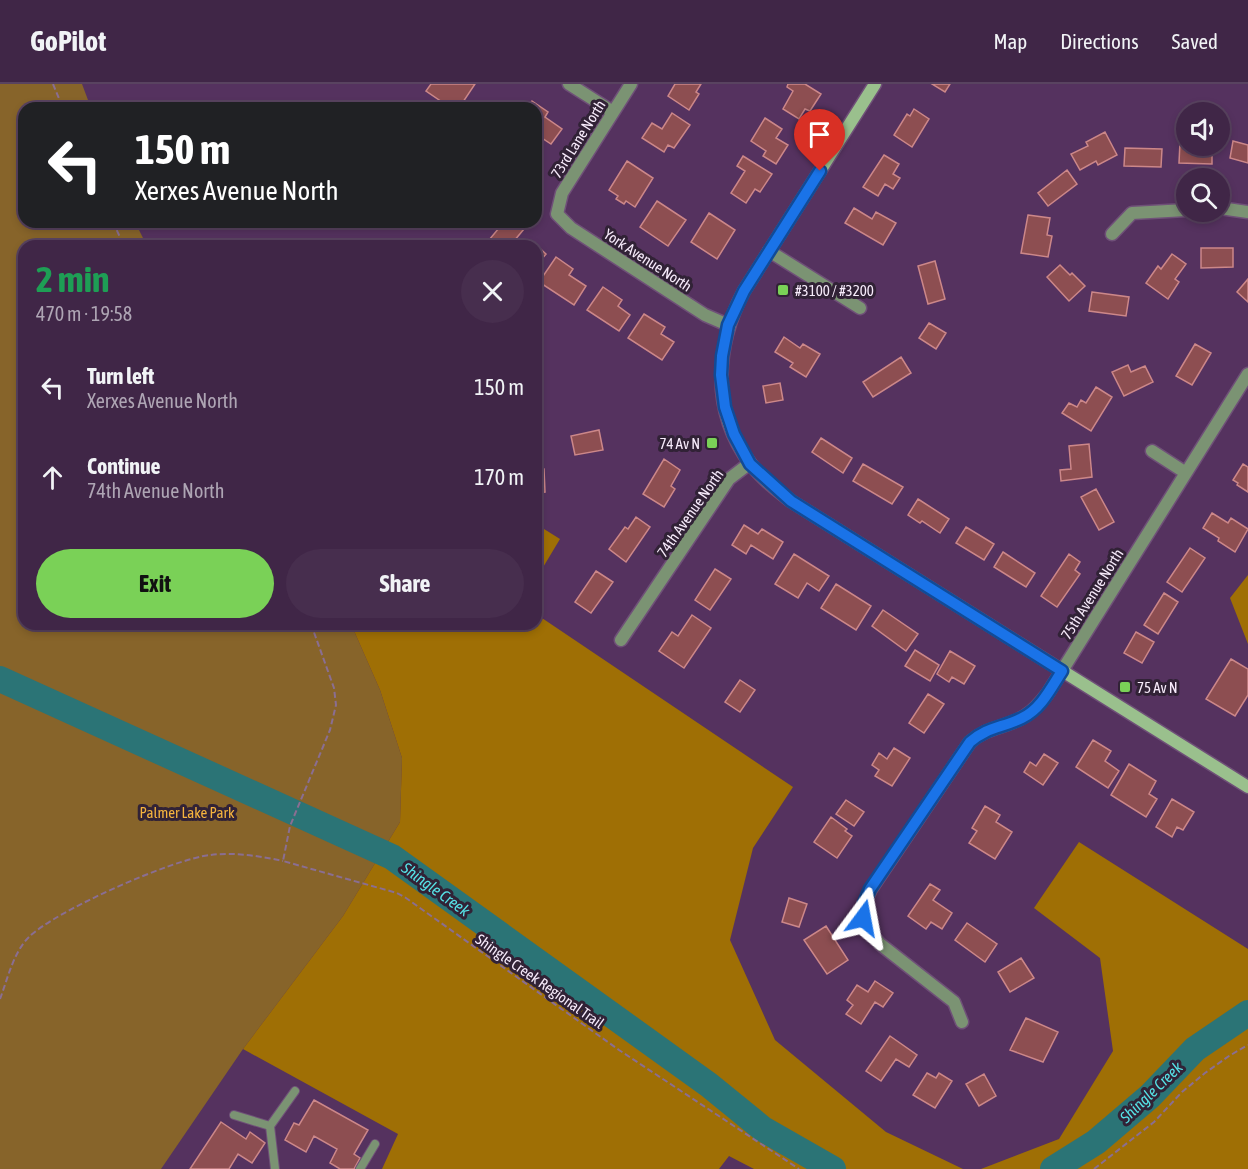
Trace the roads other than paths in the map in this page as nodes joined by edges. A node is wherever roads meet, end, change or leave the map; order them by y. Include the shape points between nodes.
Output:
1 (569, 84) edge
2 (631, 84) edge
3 (875, 84) edge
4 (613, 112) junction
5 (1230, 209) edge
6 (1176, 211) edge
7 (1248, 212) edge
8 (557, 214) joint
9 (1112, 234) dead end
10 (769, 251) junction
11 (860, 308) dead end
12 (728, 325) junction
13 (1248, 374) edge
14 (1152, 451) dead end
15 (750, 464) junction
16 (1186, 473) junction
17 (621, 640) dead end
18 (1062, 671) junction
19 (1248, 787) edge
20 (962, 1022) dead end
21 (295, 1091) dead end
22 (234, 1115) dead end
23 (270, 1126) junction
24 (375, 1144) dead end
25 (275, 1169) edge
26 (360, 1169) edge

1 - 4 street
2 - 4 street, 73rd Lane North
3 - 10 street
4 - 8 street, 73rd Lane North via 562,193
5 - 7 street
6 - 9 street via 1132,213
8 - 12 street, York Avenue North via 705,315
10 - 11 street
10 - 12 street
12 - 15 street via 722,356 722,392 734,434
13 - 16 street, 75th Avenue North
14 - 16 street
15 - 17 street, 74th Avenue North via 729,479
15 - 18 street via 791,501
16 - 18 street, 75th Avenue North
18 - 19 street
18 - 20 street, 75th Avenue North via 1035,709 970,742 864,903 863,918 869,933 954,1002
21 - 23 lane
22 - 23 lane
23 - 25 lane
24 - 26 lane

